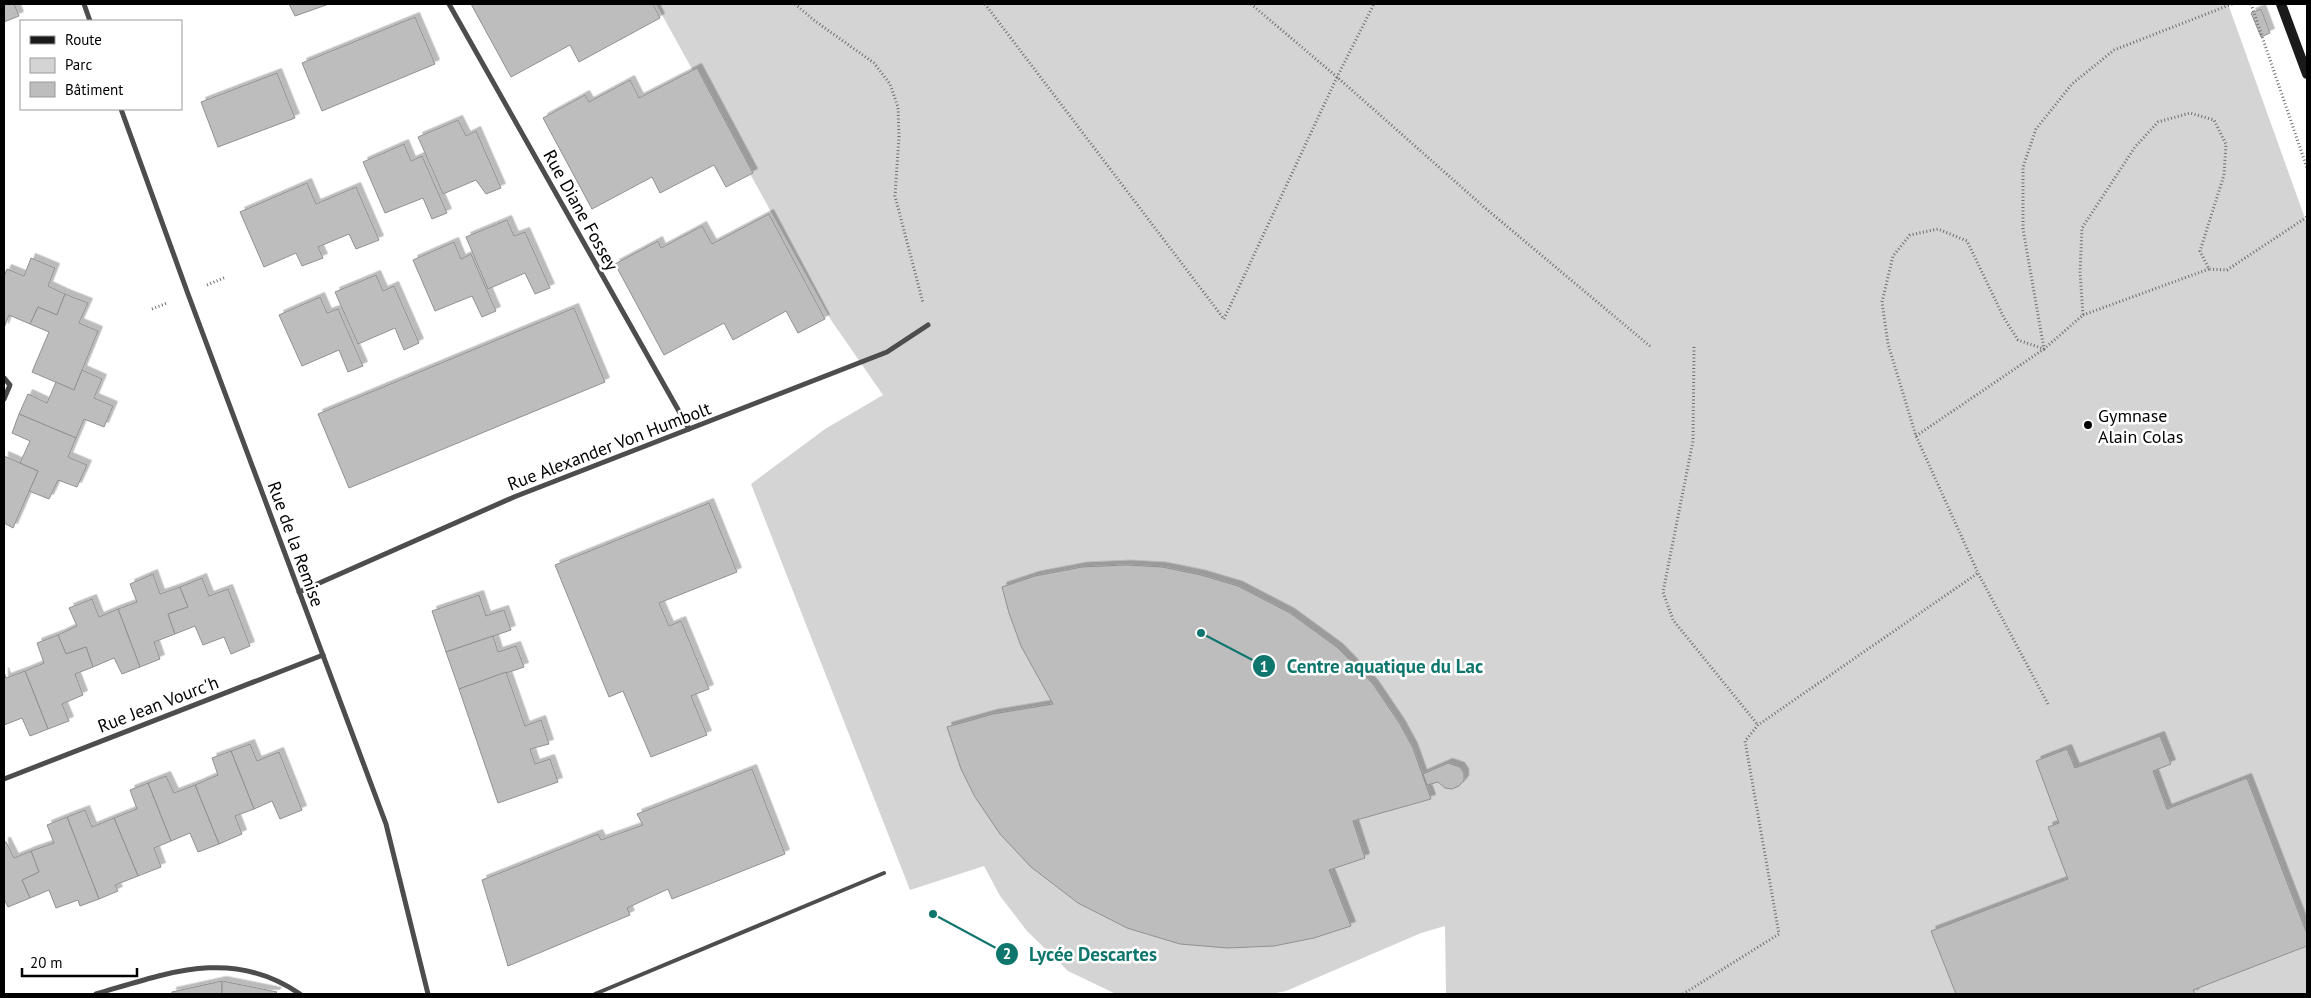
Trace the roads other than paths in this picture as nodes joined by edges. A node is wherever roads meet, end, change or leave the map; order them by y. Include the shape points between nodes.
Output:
1 (84, 4) edge
2 (449, 4) edge
3 (2281, 4) edge
4 (90, 20) edge
5 (2307, 74) edge
6 (121, 110) edge
7 (928, 326) road end
8 (4, 378) edge
9 (4, 399) edge
10 (689, 429) junction
11 (299, 592) junction
12 (323, 655) junction
13 (4, 779) edge
14 (884, 873) dead end
15 (96, 994) edge
16 (300, 994) edge
17 (428, 994) edge
18 (595, 994) edge

1 - 4 street
2 - 10 street, Rue Diane Fossey
3 - 5 main road
6 - 11 street, Rue de la Remise
7 - 10 street, Rue Alexander Von Humbolt via 887,352
8 - 9 street via 10,385
10 - 11 street, Rue Alexander Von Humbolt via 514,497
11 - 12 street, Rue de la Remise
12 - 13 street, Rue Jean Vourc'h
12 - 17 street, Rue de la Remise via 386,824
14 - 18 lane
15 - 16 street via 206,966 253,971

